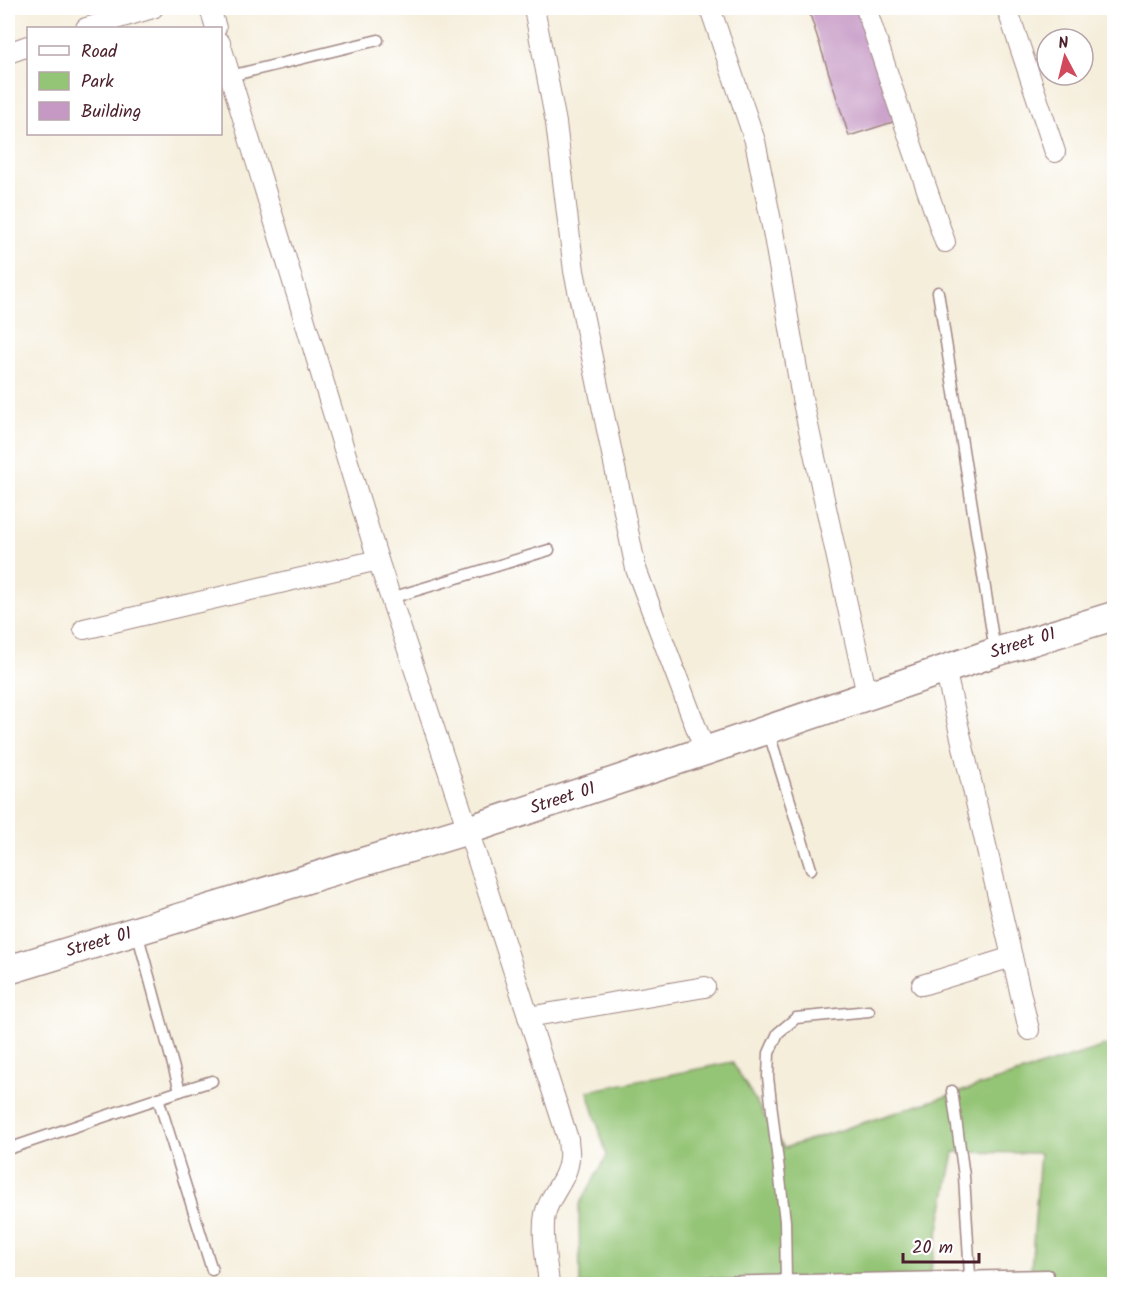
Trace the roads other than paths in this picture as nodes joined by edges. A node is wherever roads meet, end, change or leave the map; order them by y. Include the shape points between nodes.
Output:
1 (153, 8) edge
2 (210, 8) edge
3 (534, 8) edge
4 (710, 8) edge
5 (866, 8) edge
6 (1007, 8) edge
7 (89, 27) edge
8 (216, 27) edge
9 (378, 40) dead end
10 (27, 46) edge
11 (222, 50) edge
12 (8, 53) edge
13 (230, 76) junction
14 (1054, 152) dead end
15 (945, 242) dead end
16 (938, 292) dead end
17 (549, 550) dead end
18 (378, 560) junction
19 (391, 598) junction
20 (1114, 616) edge
21 (84, 628) dead end
22 (996, 652) junction
23 (945, 669) junction
24 (867, 695) junction
25 (768, 729) junction
26 (705, 752) junction
27 (468, 830) junction
28 (811, 869) dead end
29 (137, 932) junction
30 (1012, 957) junction
31 (8, 970) edge
32 (922, 985) dead end
33 (705, 987) dead end
34 (869, 1011) dead end
35 (528, 1017) junction
36 (1029, 1030) dead end
37 (212, 1081) dead end
38 (180, 1091) junction
39 (952, 1091) dead end
40 (158, 1098) junction
41 (8, 1149) edge
42 (212, 1270) dead end
43 (1048, 1275) dead end
44 (970, 1276) junction
45 (786, 1281) junction
46 (549, 1284) edge
47 (611, 1284) edge

1 - 7 street
2 - 8 street
3 - 26 street via 556,123 574,271 636,568
4 - 24 street via 755,141 802,398
5 - 15 street
6 - 14 street
9 - 13 lane
10 - 12 street
11 - 13 street
13 - 18 street
16 - 22 lane
17 - 19 lane
18 - 19 street
18 - 21 street
19 - 27 street
20 - 22 street, Street 01
22 - 23 street, Street 01
23 - 24 street, Street 01
23 - 30 street
24 - 25 street, Street 01
25 - 26 street, Street 01
25 - 28 lane
26 - 27 street, Street 01
27 - 29 street, Street 01
27 - 35 street
29 - 31 street, Street 01
29 - 38 lane
30 - 32 street
30 - 36 street
33 - 35 street
34 - 45 lane via 796,1018 778,1033 769,1053 768,1077 785,1221
35 - 46 street via 568,1139 566,1171 545,1214
37 - 38 lane
38 - 40 lane
39 - 44 lane via 964,1176
40 - 41 lane
40 - 42 lane
43 - 44 lane
44 - 45 lane
45 - 47 lane

